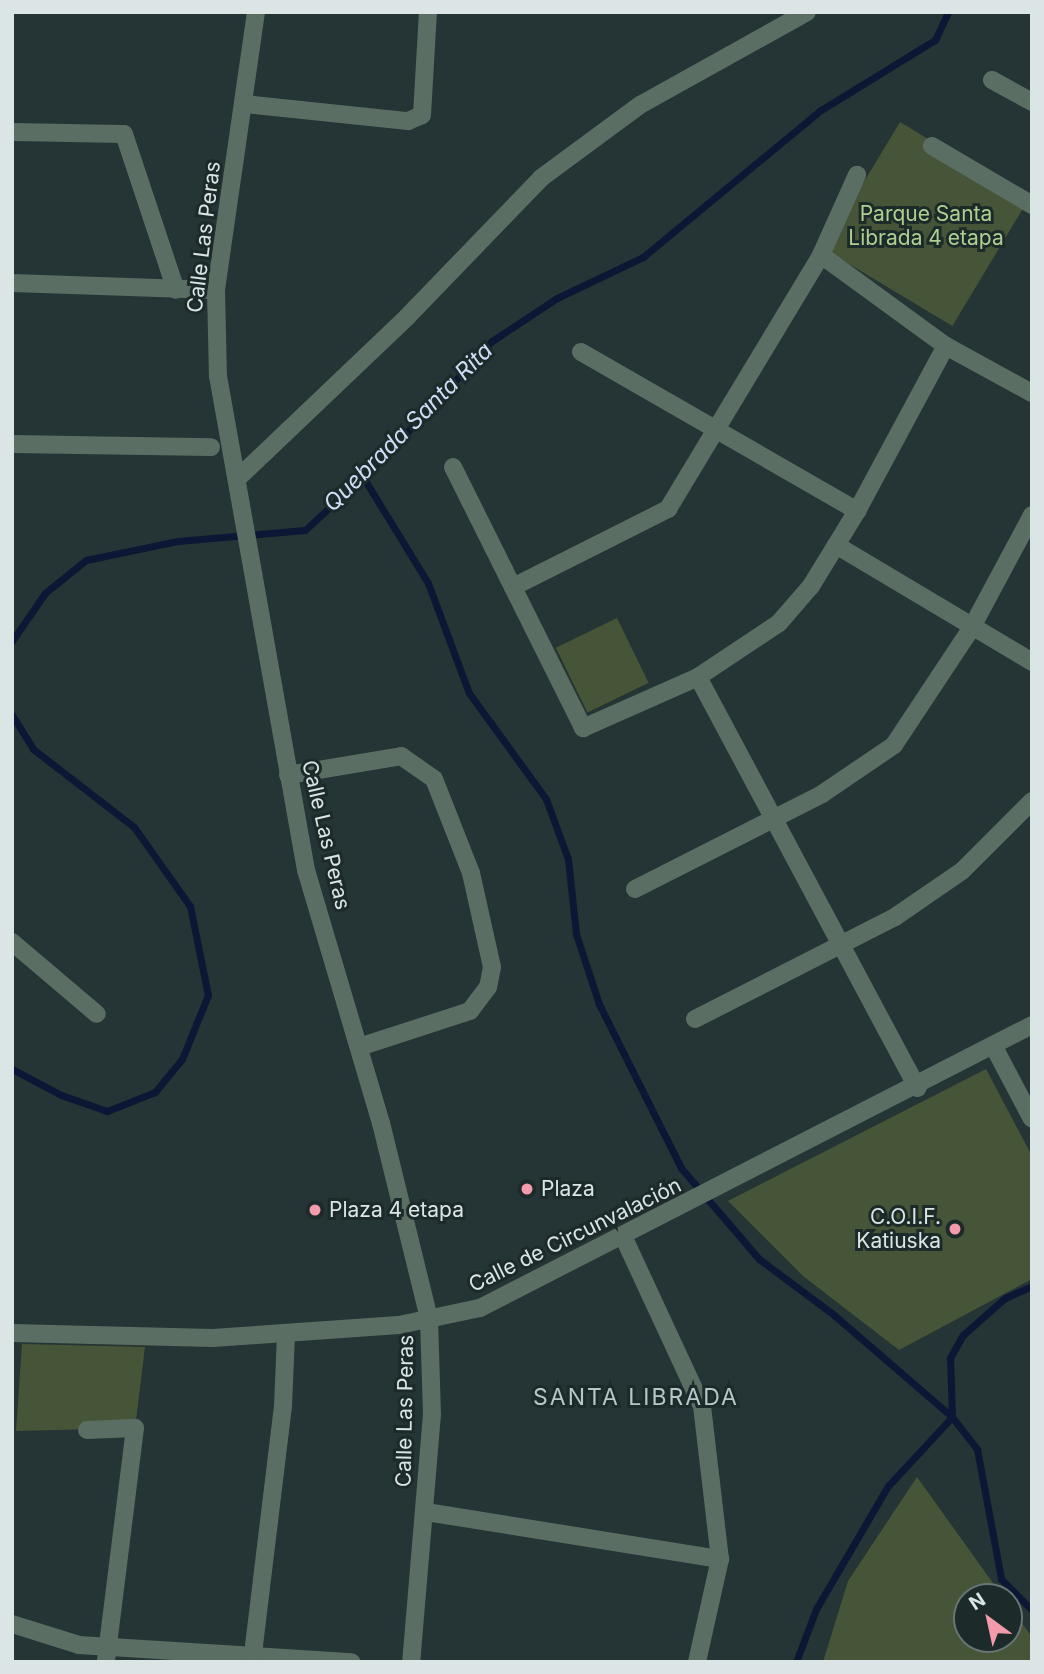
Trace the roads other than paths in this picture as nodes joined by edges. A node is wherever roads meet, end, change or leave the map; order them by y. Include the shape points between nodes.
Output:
1 (256, 12) edge
2 (428, 12) edge
3 (807, 12) edge
4 (992, 80) dead end
5 (1032, 102) edge
6 (245, 104) junction
7 (12, 132) edge
8 (932, 146) dead end
9 (857, 175) dead end
10 (1032, 205) edge
11 (821, 256) junction
12 (12, 283) edge
13 (176, 290) junction
14 (216, 290) junction
15 (946, 346) junction
16 (581, 352) dead end
17 (1032, 393) edge
18 (717, 431) junction
19 (12, 444) edge
20 (211, 447) dead end
21 (453, 467) dead end
22 (238, 487) junction
23 (857, 511) junction
24 (1032, 515) edge
25 (836, 545) junction
26 (513, 587) junction
27 (972, 627) junction
28 (1032, 662) edge
29 (698, 677) junction
30 (288, 775) junction
31 (1032, 801) edge
32 (775, 820) junction
33 (635, 889) dead end
34 (12, 942) edge
35 (842, 946) junction
36 (97, 1014) dead end
37 (695, 1019) dead end
38 (1032, 1025) edge
39 (359, 1047) junction
40 (994, 1047) junction
41 (917, 1088) junction
42 (1032, 1119) edge
43 (623, 1236) junction
44 (429, 1319) junction
45 (286, 1333) junction
46 (12, 1334) edge
47 (86, 1430) dead end
48 (426, 1512) junction
49 (720, 1559) junction
50 (12, 1624) edge
51 (107, 1654) edge
52 (253, 1659) edge
53 (351, 1662) edge
54 (411, 1662) edge
55 (696, 1662) edge

1 - 6 street, Calle Las Peras
2 - 6 street via 422,115 408,121
3 - 22 street via 640,105 541,178
4 - 5 street
6 - 14 street, Calle Las Peras
7 - 13 street via 124,134
8 - 10 street
9 - 11 street
11 - 15 street
11 - 18 street
12 - 13 street
13 - 14 street
14 - 22 street, Calle Las Peras via 218,376
15 - 17 street
15 - 23 street
16 - 18 street
18 - 23 street
18 - 26 street via 668,509
19 - 20 street
21 - 26 street
22 - 30 street, Calle Las Peras
23 - 25 street
24 - 27 street
25 - 27 street
25 - 29 street via 811,586 779,623
26 - 29 street via 583,728
27 - 28 street
27 - 32 street via 894,745
29 - 32 street
30 - 39 street, Calle Las Peras via 306,870
30 - 39 street via 401,756 434,779 471,873 492,967 488,987 470,1011
31 - 35 street via 962,871
32 - 33 street
32 - 35 street
34 - 36 street
35 - 37 street
35 - 41 street
38 - 40 street, Calle de Circunvalación
39 - 44 street, Calle Las Peras
40 - 41 street, Calle de Circunvalación
40 - 42 street
41 - 43 street, Calle de Circunvalación
43 - 44 street, Calle de Circunvalación via 480,1308
43 - 49 street via 702,1406
44 - 45 street, Calle de Circunvalación
44 - 48 street, Calle Las Peras via 432,1414
45 - 46 street, Calle de Circunvalación via 213,1338
45 - 52 street via 283,1406
47 - 51 street via 135,1428
48 - 49 street
48 - 54 street, Calle Las Peras
49 - 55 street
50 - 51 street
51 - 52 street
52 - 53 street

